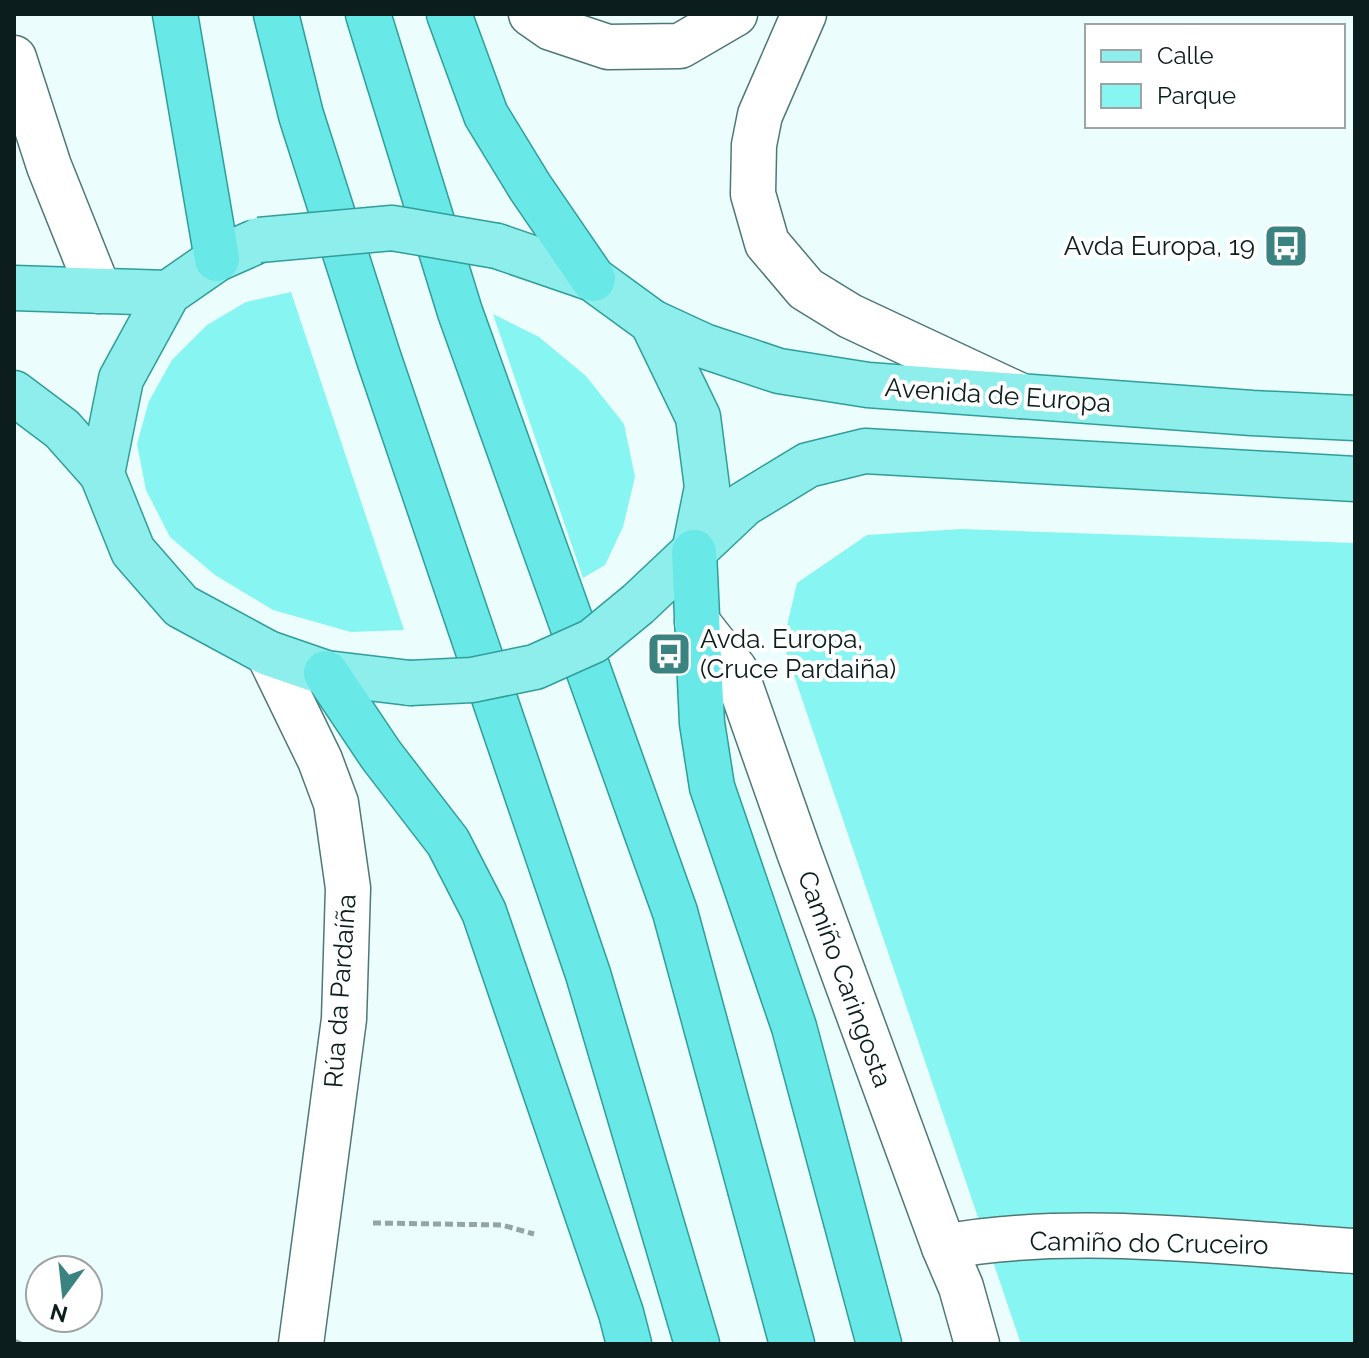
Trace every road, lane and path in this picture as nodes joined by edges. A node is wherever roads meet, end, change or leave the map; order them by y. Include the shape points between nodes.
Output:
1 (175, 14) edge
2 (276, 14) edge
3 (368, 14) edge
4 (449, 14) edge
5 (531, 14) edge
6 (735, 14) edge
7 (804, 14) edge
8 (14, 58) edge
9 (217, 259) junction
10 (593, 279) junction
11 (14, 288) edge
12 (99, 291) junction
13 (168, 293) junction
14 (652, 322) junction
15 (14, 393) edge
16 (1023, 397) junction
17 (1355, 418) edge
18 (102, 474) junction
19 (1355, 479) edge
20 (694, 552) junction
21 (697, 622) junction
22 (268, 653) junction
23 (326, 673) junction
24 (372, 1223) dead end
25 (547, 1237) dead end
26 (944, 1247) junction
27 (1355, 1251) edge
28 (14, 1341) edge
29 (21, 1344) edge
30 (301, 1344) edge
31 (629, 1344) edge
32 (697, 1344) edge
33 (792, 1344) edge
34 (879, 1344) edge
35 (977, 1344) edge

1 - 9 highway
2 - 32 highway via 301,115 378,356 588,974
3 - 33 highway via 460,312 675,912
4 - 10 highway via 486,115
5 - 6 street via 551,28 608,47 680,46
7 - 16 street via 760,115 754,145 753,194 767,243 806,289 850,316
8 - 12 street
9 - 10 main road, Avenida de Europa, bridge via 259,240 392,228 497,246
9 - 13 main road, Avenida de Europa
10 - 14 main road, Avenida de Europa
11 - 12 main road
12 - 13 main road
13 - 18 main road via 121,379
14 - 16 main road, Avenida de Europa via 779,371 868,385
14 - 20 main road via 698,417 707,487
15 - 18 main road via 62,429
16 - 17 main road, Avenida de Europa
18 - 22 main road via 133,551 181,606
19 - 20 main road via 865,451 808,465 744,504
20 - 21 highway
20 - 23 main road, bridge via 593,641 535,667 472,680 410,683
21 - 26 street, Camiño Caringosta via 735,670
21 - 34 highway via 702,723 712,787 794,1027
22 - 23 main road
22 - 30 street, Rúa da Pardaíña via 336,803 348,888 344,1019
23 - 31 highway via 448,842 484,912
24 - 25 path via 502,1225
26 - 27 street, Camiño do Cruceiro via 1075,1237
26 - 35 street, Camiño Caringosta
28 - 29 path

